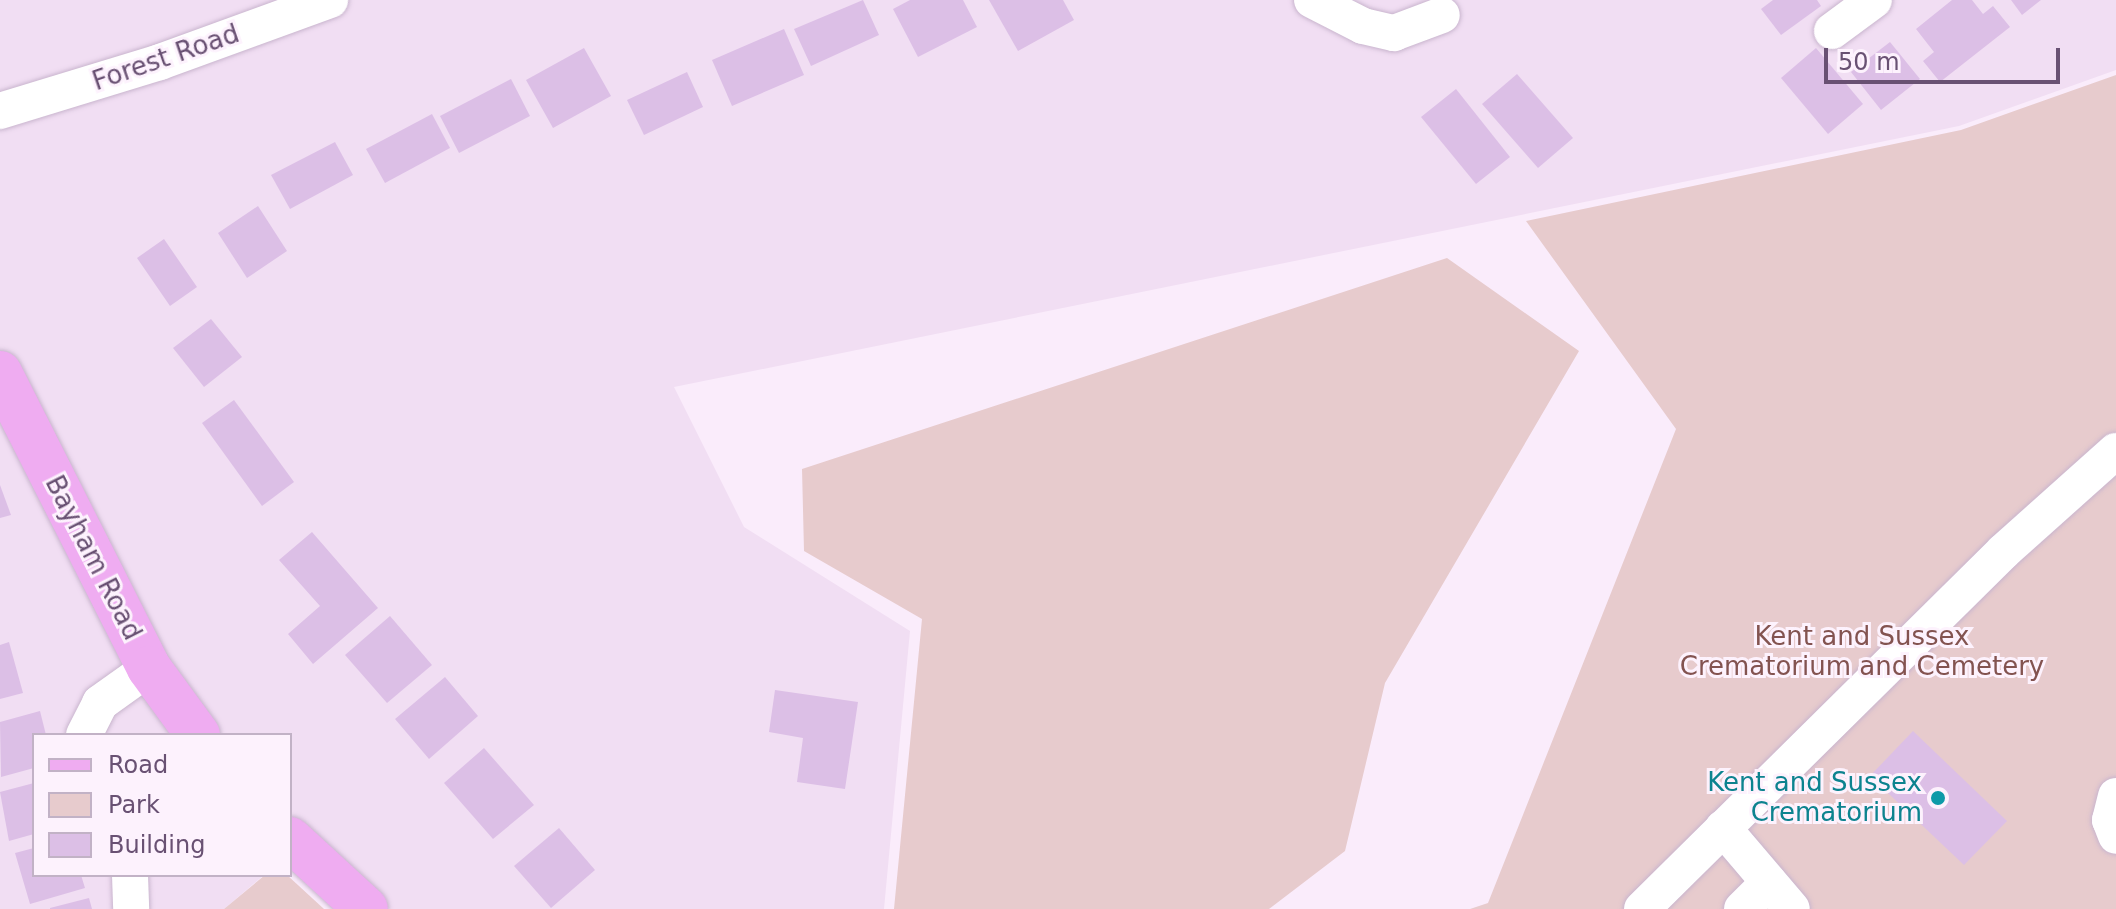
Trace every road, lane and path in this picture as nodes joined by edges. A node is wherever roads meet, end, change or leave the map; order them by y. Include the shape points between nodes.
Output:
1 (330, 0) edge
2 (1312, 0) edge
3 (1874, 0) edge
4 (1442, 15) dead end
5 (1832, 31) dead end
6 (0, 111) edge
7 (1, 381) edge
8 (2116, 451) edge
9 (149, 668) junction
10 (85, 733) edge
11 (197, 733) edge
12 (2116, 796) edge
13 (1723, 828) junction
14 (2116, 836) edge
15 (292, 841) edge
16 (130, 877) edge
17 (1780, 896) edge
18 (131, 909) edge
19 (366, 909) edge
20 (1642, 909) edge
21 (1742, 909) edge

1 - 6 street, Forest Road via 160,62
2 - 4 street via 1363,26 1394,33
3 - 5 street
7 - 9 main road, Bayham Road
8 - 13 street via 2004,551
9 - 10 street via 100,703
9 - 11 main road, Bayham Road
12 - 14 street via 2110,820
13 - 17 street
13 - 20 street
15 - 19 main road
16 - 18 street
17 - 21 street

